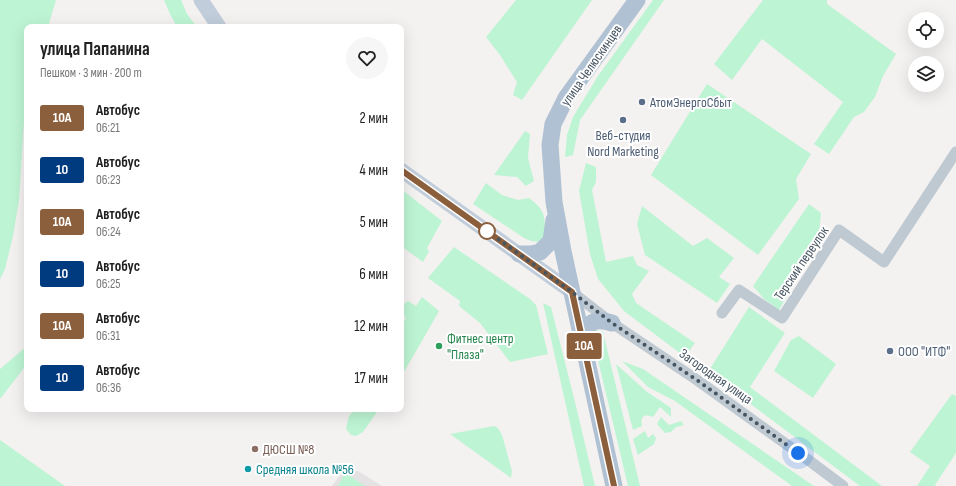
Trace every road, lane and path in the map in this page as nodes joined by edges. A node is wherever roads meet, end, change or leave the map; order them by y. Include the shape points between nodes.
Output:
1 (201, 0) edge
2 (637, 0) edge
3 (216, 24) edge
4 (956, 152) edge
5 (404, 172) edge
6 (554, 202) junction
7 (519, 254) junction
8 (572, 292) junction
9 (722, 313) dead end
10 (612, 323) junction
11 (584, 348) junction
12 (614, 486) edge
13 (842, 486) edge

1 - 3 main road
2 - 6 main road, улица Челюскинцев via 566,98 553,124 550,145
4 - 9 street, Терский переулок via 884,262 839,230 782,318 739,290
5 - 7 main road
6 - 7 main road via 551,241 540,252
6 - 8 main road, улица Челюскинцев
7 - 8 main road
8 - 10 street, Загородная улица
8 - 11 main road, улица Челюскинцев
10 - 11 main road via 603,320 593,322 586,328
10 - 13 street, Загородная улица via 697,380
11 - 12 main road, улица Челюскинцев

